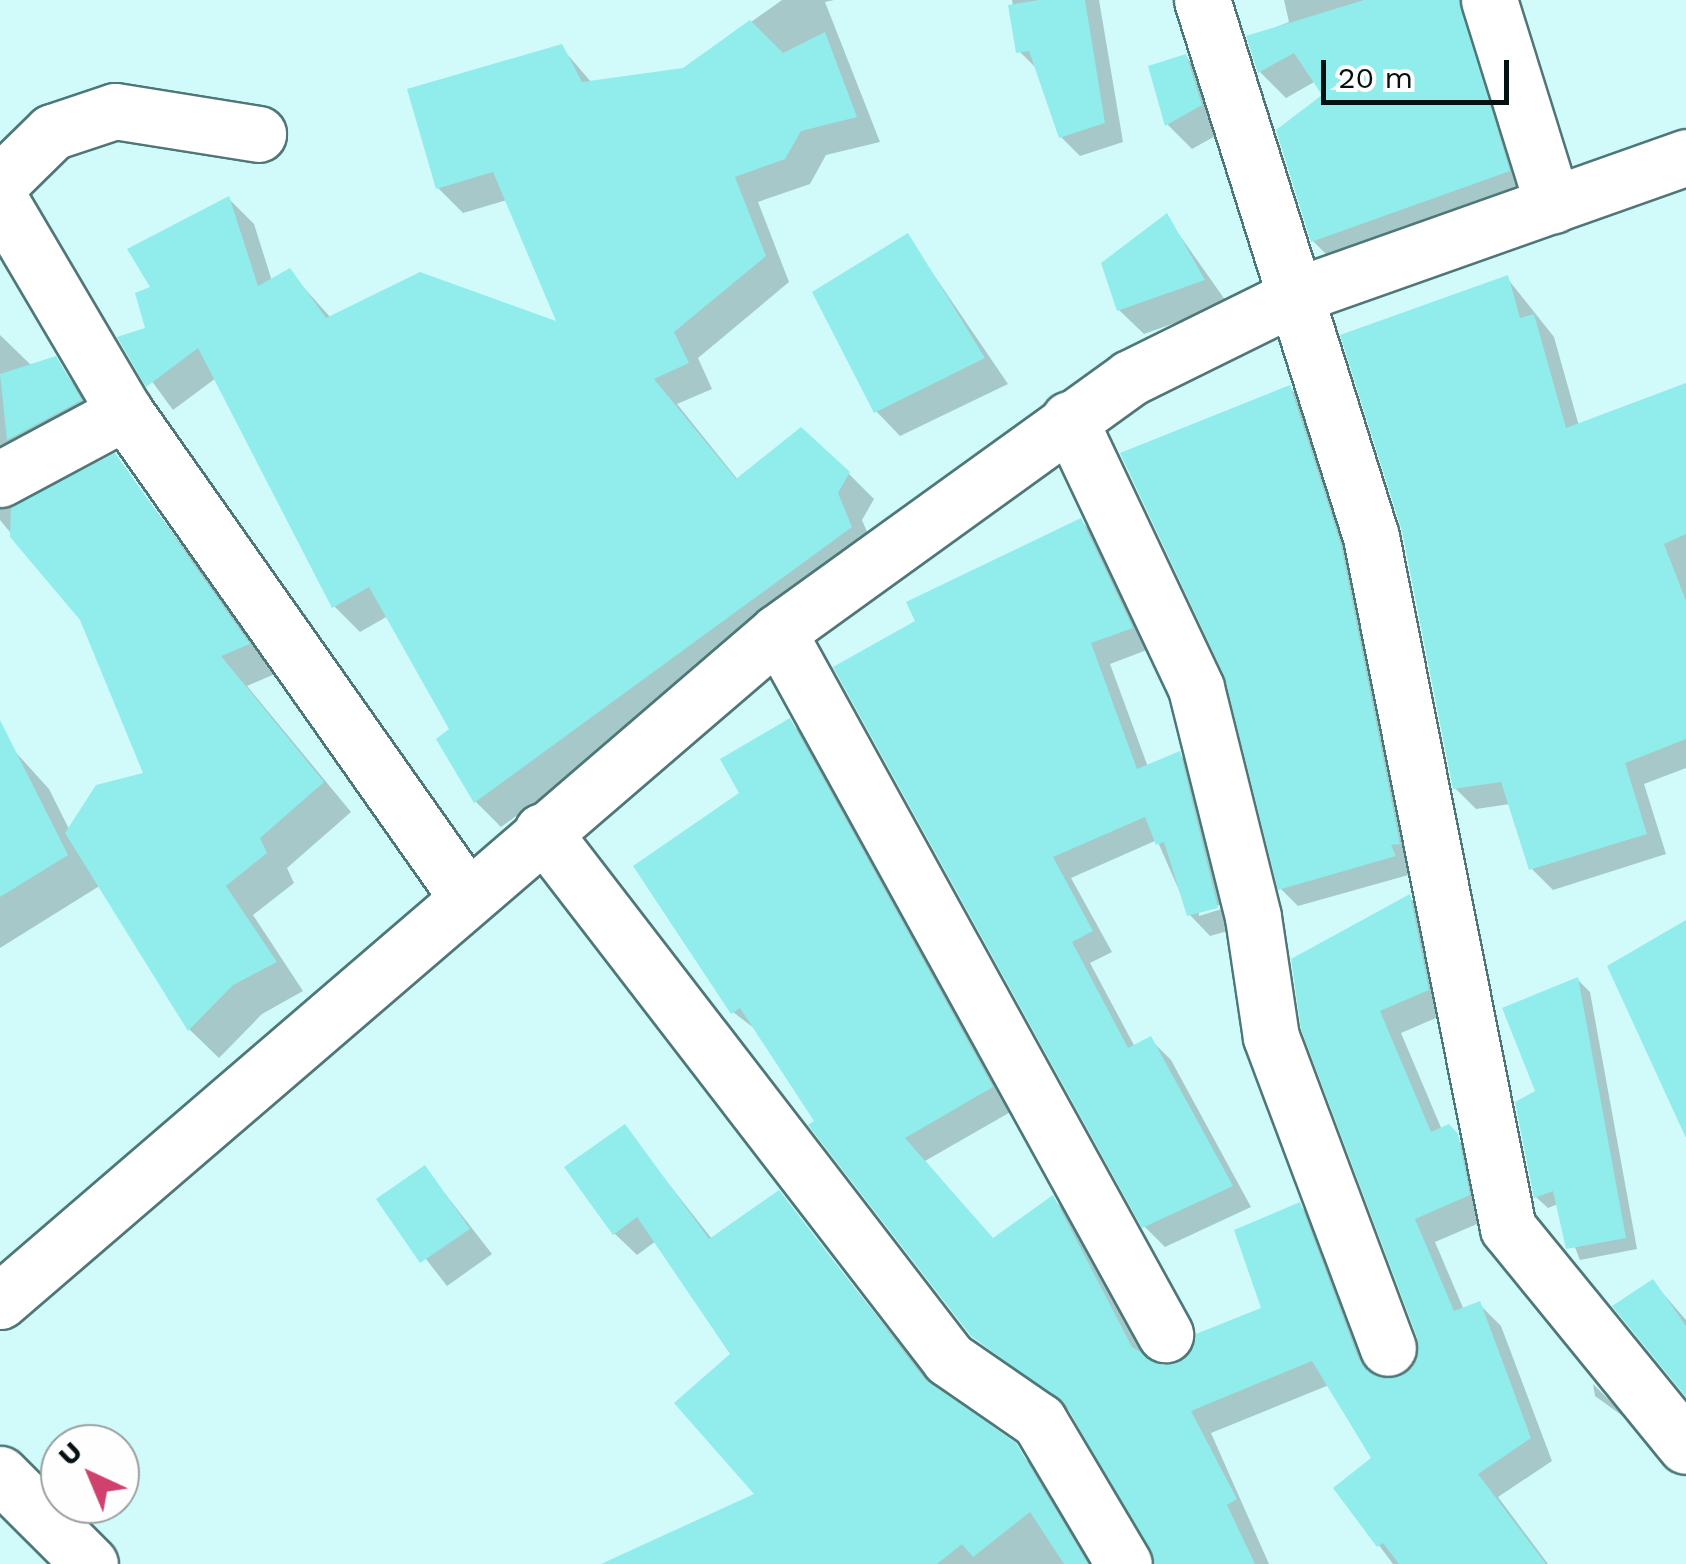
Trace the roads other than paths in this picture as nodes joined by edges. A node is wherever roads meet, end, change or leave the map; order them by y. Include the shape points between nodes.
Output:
1 (1202, 0) edge
2 (1489, 0) edge
3 (258, 134) dead end
4 (1686, 158) edge
5 (0, 183) edge
6 (0, 200) edge
7 (1552, 204) junction
8 (1300, 294) junction
9 (125, 412) junction
10 (1069, 419) junction
11 (0, 480) edge
12 (778, 632) junction
13 (542, 831) junction
14 (466, 896) junction
15 (0, 1301) edge
16 (1165, 1334) dead end
17 (1388, 1348) dead end
18 (1686, 1446) edge
19 (0, 1474) edge
20 (90, 1564) edge
21 (1124, 1564) edge

1 - 8 street
2 - 7 street
3 - 5 street via 115,110 52,132
4 - 7 street
6 - 9 street
7 - 8 street
8 - 10 street via 1187,346
8 - 18 street via 1372,537 1508,1228
9 - 11 street
9 - 14 street
10 - 12 street
10 - 17 street via 1196,688 1253,917 1270,1037
12 - 13 street
12 - 16 street
13 - 14 street
13 - 21 street via 949,1359 1039,1421
14 - 15 street
19 - 20 street

